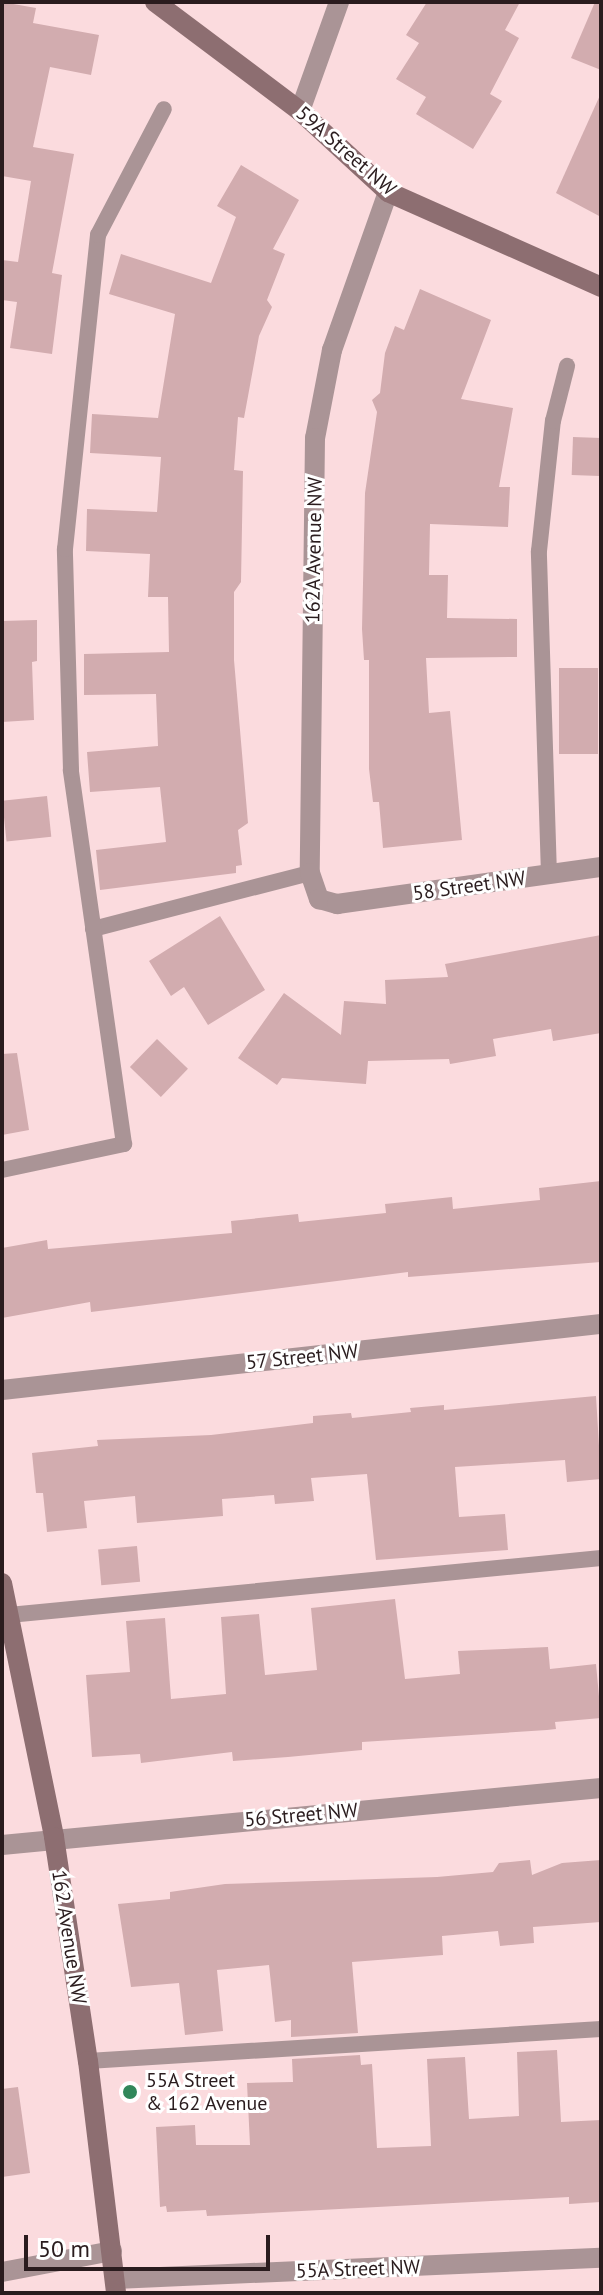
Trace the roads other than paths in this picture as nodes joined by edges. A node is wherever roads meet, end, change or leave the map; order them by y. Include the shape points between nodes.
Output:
1 (155, 2) edge
2 (339, 2) edge
3 (164, 109) dead end
4 (300, 111) junction
5 (388, 192) junction
6 (601, 287) edge
7 (567, 366) dead end
8 (601, 867) edge
9 (310, 873) junction
10 (549, 875) junction
11 (93, 929) junction
12 (2, 1170) edge
13 (601, 1324) edge
14 (2, 1390) edge
15 (601, 1558) edge
16 (2, 1583) edge
17 (9, 1615) junction
18 (601, 1788) edge
19 (54, 1837) junction
20 (2, 1845) edge
21 (601, 2029) edge
22 (88, 2061) junction
23 (112, 2251) junction
24 (601, 2258) edge
25 (2, 2272) edge
26 (115, 2286) edge

1 - 4 street, 59A Street NW
2 - 4 street
3 - 11 lane via 98,235 65,549 71,770
4 - 5 street, 59A Street NW
5 - 6 street, 59A Street NW
5 - 9 street, 162A Avenue NW via 332,350 315,438
7 - 10 lane via 553,421 539,551
8 - 10 street, 58 Street NW
9 - 10 street, 58 Street NW via 319,899 337,904
9 - 11 lane
11 - 12 lane via 124,1144
13 - 14 street, 57 Street NW
15 - 17 lane
16 - 17 street, 162 Avenue NW
17 - 19 street, 162 Avenue NW
18 - 19 street, 56 Street NW
19 - 20 street, 56 Street NW
19 - 22 street, 162 Avenue NW
21 - 22 lane
22 - 23 street, 162 Avenue NW
23 - 25 street
23 - 26 street, 162 Avenue NW
24 - 26 street, 55A Street NW

